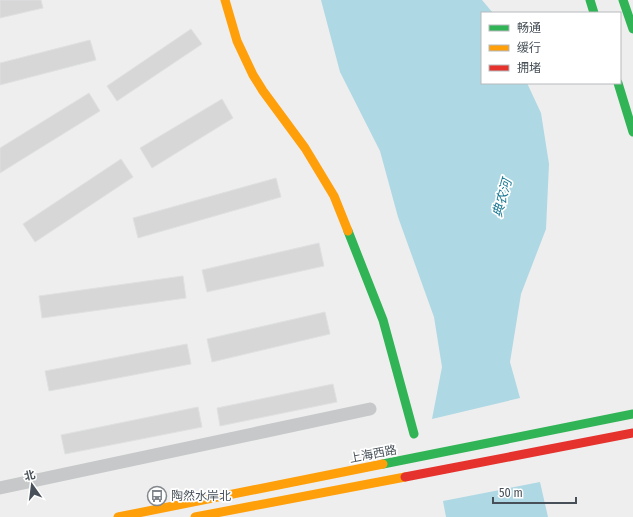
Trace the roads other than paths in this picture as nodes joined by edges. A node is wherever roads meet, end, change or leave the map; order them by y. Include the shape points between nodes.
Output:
1 (225, 0) edge
2 (590, 0) edge
3 (623, 0) edge
4 (594, 12) edge
5 (633, 29) edge
6 (618, 84) edge
7 (633, 132) edge
8 (370, 410) dead end
9 (633, 414) edge
10 (633, 433) edge
11 (414, 434) dead end
12 (0, 488) edge
13 (118, 517) edge
14 (195, 517) edge

1 - 11 main road via 237,41 253,75 306,148 334,196 383,320
2 - 4 main road
3 - 5 main road
6 - 7 main road
8 - 12 street
9 - 13 main road, 上海西路
10 - 14 main road

